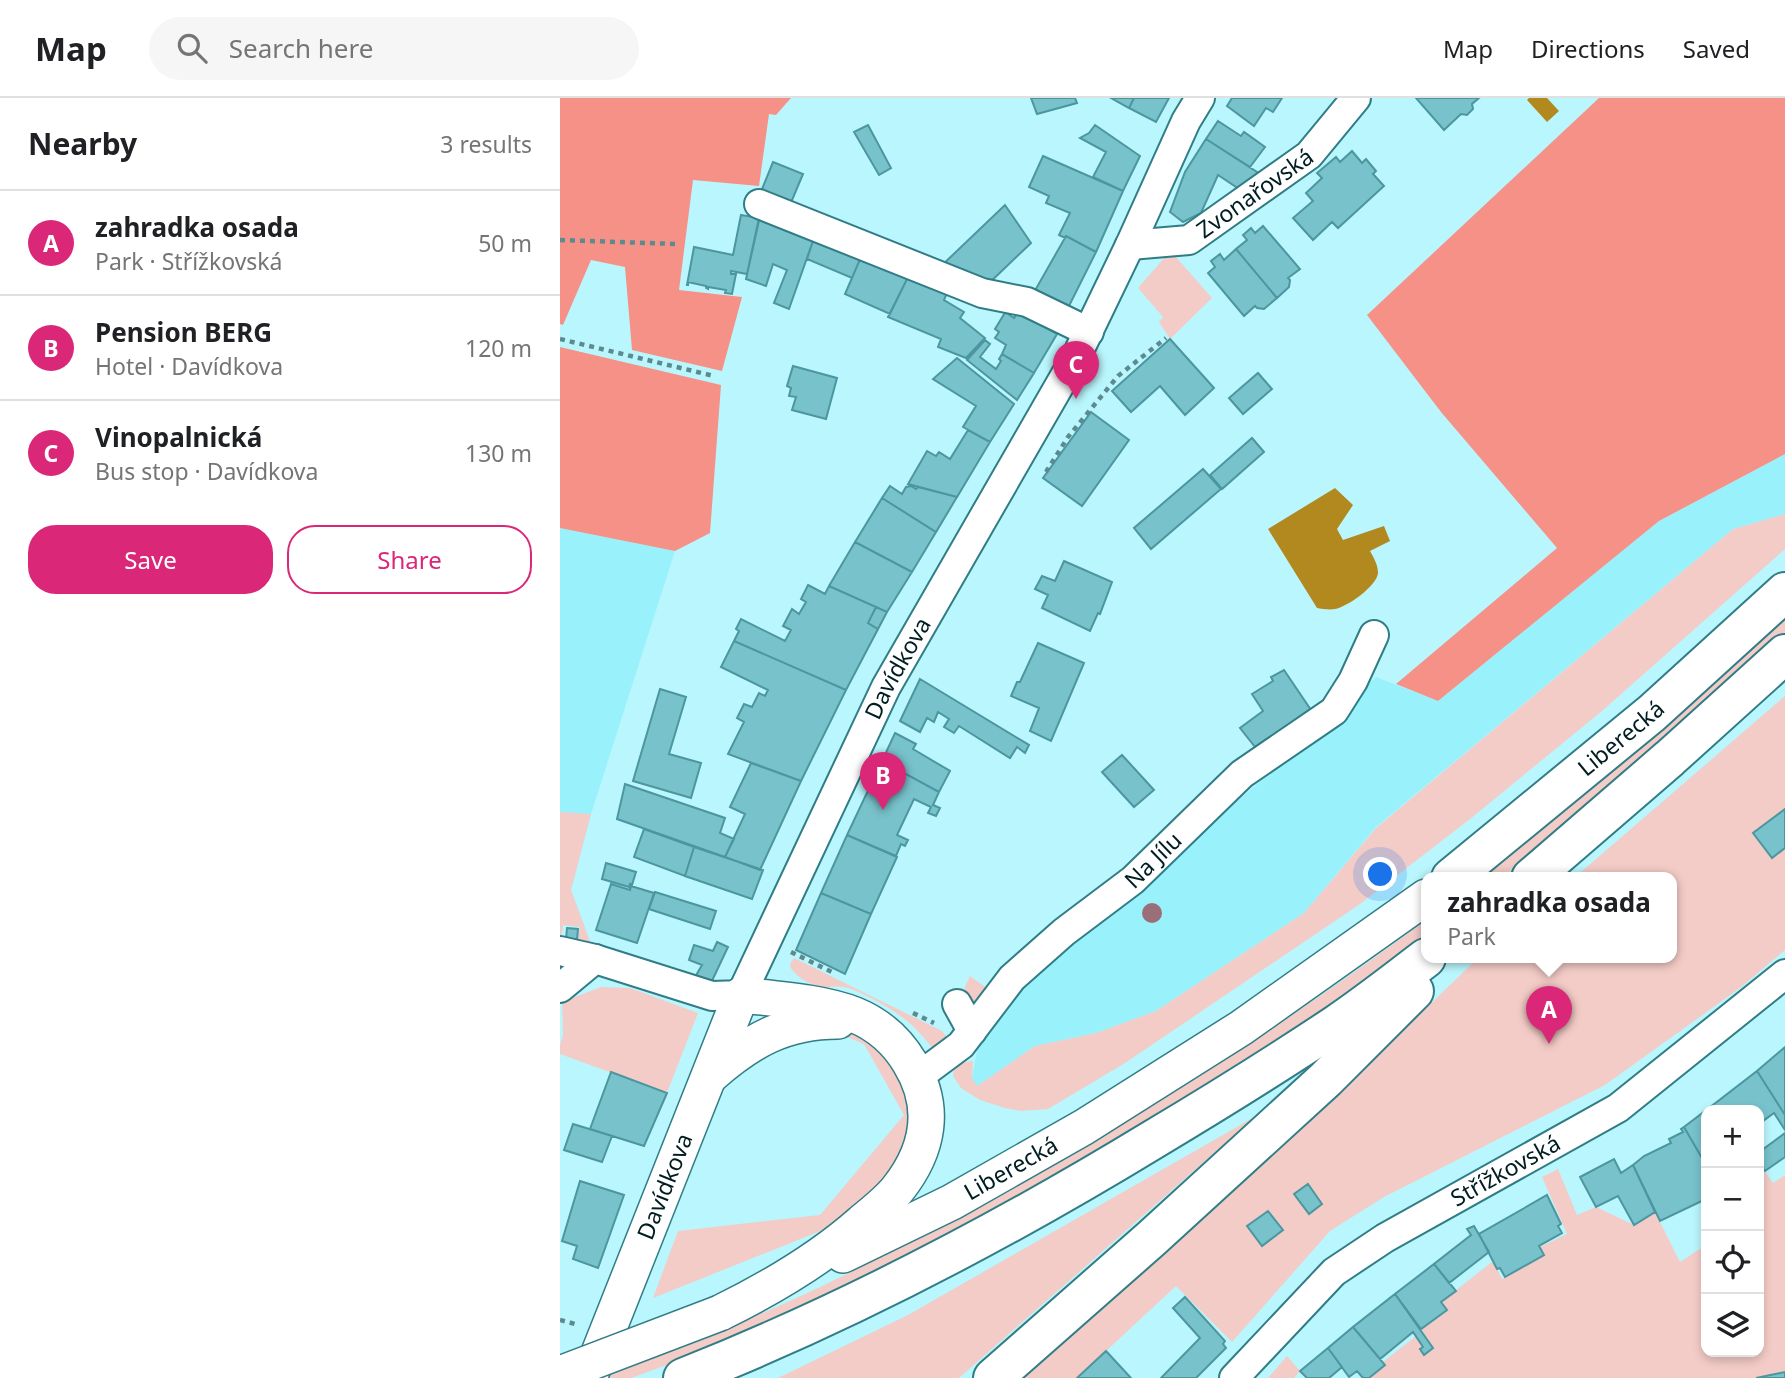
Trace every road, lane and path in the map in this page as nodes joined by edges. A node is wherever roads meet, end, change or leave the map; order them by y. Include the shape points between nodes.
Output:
1 (1200, 98) edge
2 (1356, 98) edge
3 (759, 204) dead end
4 (560, 240) edge
5 (677, 244) dead end
6 (1130, 245) junction
7 (1089, 332) junction
8 (1166, 338) dead end
9 (560, 339) edge
10 (714, 376) dead end
11 (1045, 472) dead end
12 (1785, 592) edge
13 (1374, 635) dead end
14 (1785, 654) edge
15 (1458, 872) edge
16 (1538, 872) edge
17 (1421, 901) edge
18 (793, 940) dead end
19 (560, 951) edge
20 (595, 959) junction
21 (1421, 962) edge
22 (1441, 963) edge
23 (1785, 974) edge
24 (843, 978) dead end
25 (560, 988) edge
26 (741, 995) junction
27 (957, 1004) dead end
28 (904, 1008) dead end
29 (873, 1024) junction
30 (966, 1038) junction
31 (708, 1077) junction
32 (918, 1077) junction
33 (720, 1313) junction
34 (560, 1320) edge
35 (582, 1326) dead end
36 (560, 1374) edge
37 (691, 1375) edge
38 (589, 1378) edge
39 (993, 1378) edge
40 (1234, 1378) edge

1 - 6 street, Davídkova
2 - 6 street, Zvonařovská via 1309,155 1189,240
3 - 7 street via 982,293 1027,302
4 - 5 path
6 - 7 street, Davídkova
7 - 26 street, Davídkova via 886,687
8 - 11 path via 1118,376
9 - 10 path
12 - 15 highway, Liberecká via 1652,713
13 - 30 street, Na Jílu via 1334,711 1242,774 1133,880 1012,978
14 - 16 highway, Liberecká
17 - 33 main road, Liberecká via 1241,1028 1084,1127 952,1202
18 - 24 path via 789,951
19 - 20 street
20 - 25 street
20 - 26 street via 712,996
21 - 37 highway, Liberecká via 1339,1023 1044,1204 913,1275
22 - 39 highway via 1326,1079
23 - 40 street, Střížkovská via 1618,1108 1385,1238 1334,1272
26 - 29 main road via 832,1008
26 - 31 main road, Davídkova
27 - 30 street
28 - 30 path
29 - 31 main road via 822,1021 796,1025 749,1045
29 - 32 main road via 891,1036
30 - 32 street, Na Jílu
31 - 38 main road, Davídkova
32 - 33 main road via 926,1105 925,1133 910,1172 896,1191 804,1267
33 - 36 main road, Liberecká, bridge
34 - 35 path

